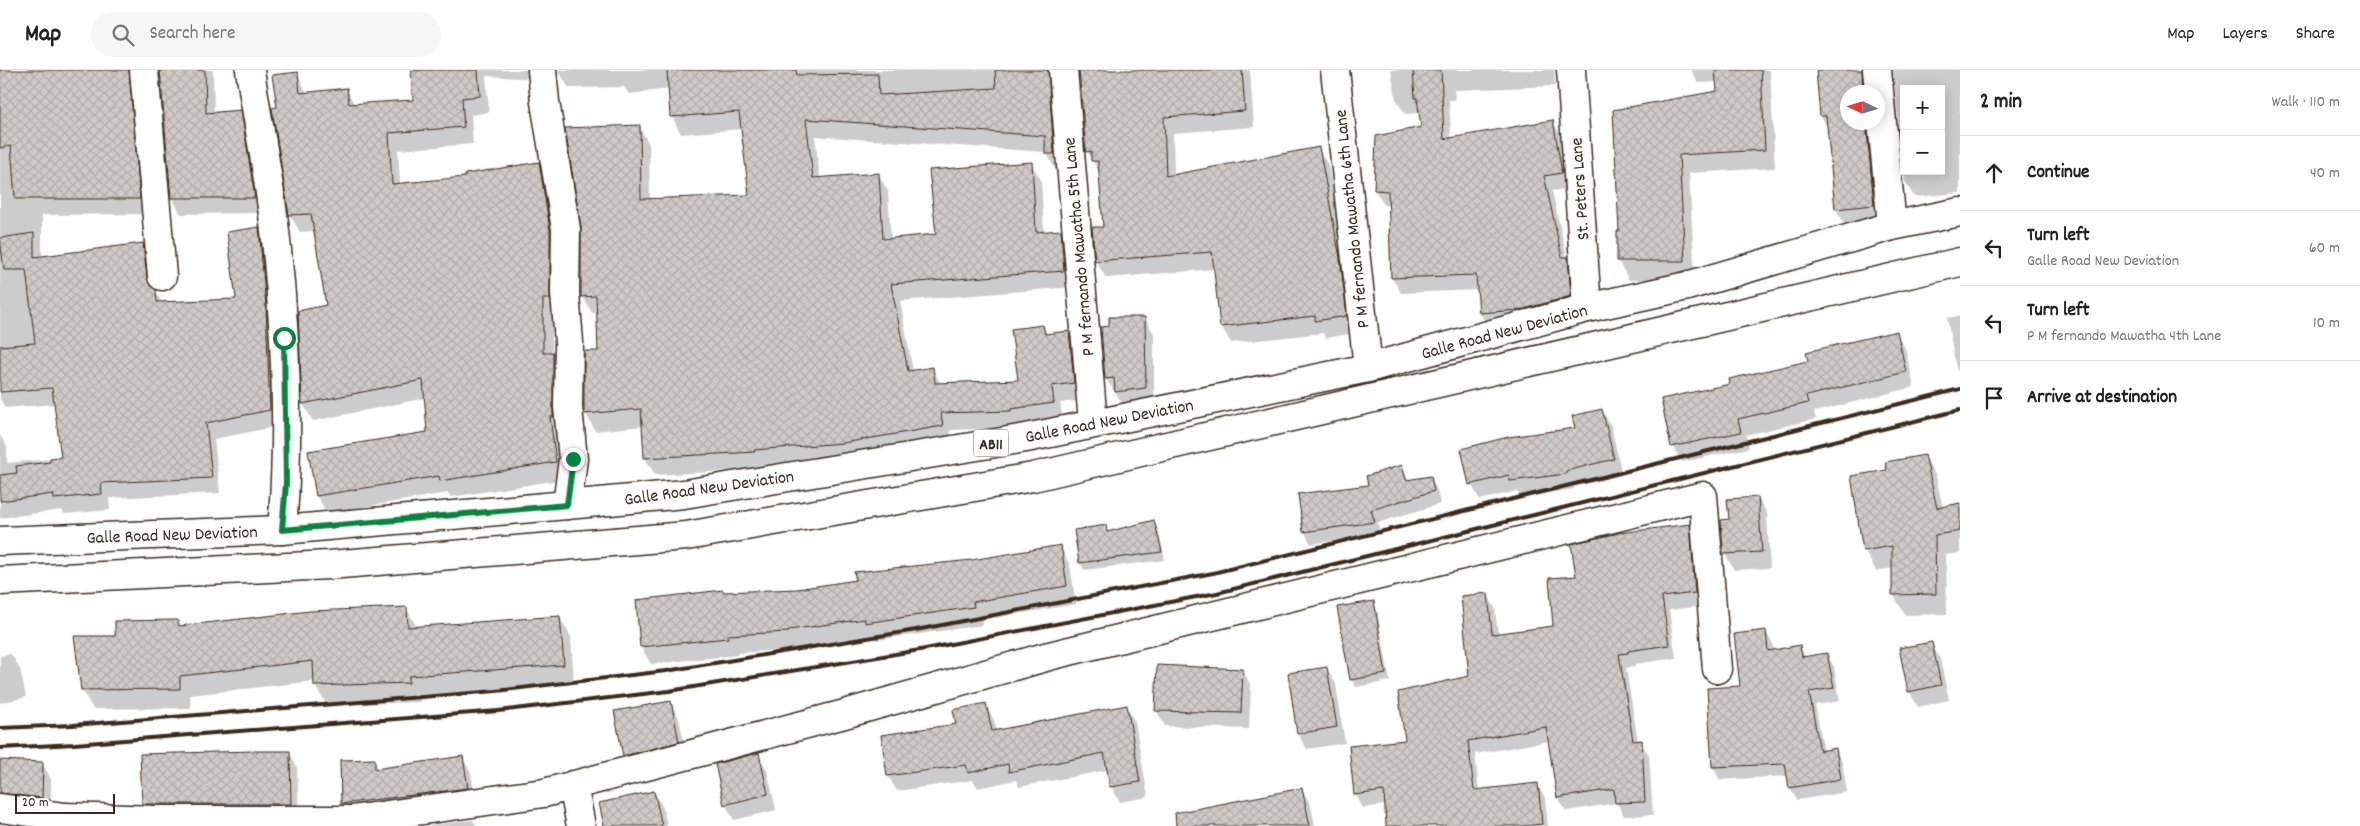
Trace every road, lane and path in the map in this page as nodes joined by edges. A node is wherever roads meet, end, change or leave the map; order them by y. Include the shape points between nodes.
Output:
1 (144, 70) edge
2 (250, 70) edge
3 (542, 70) edge
4 (1063, 70) edge
5 (1335, 70) edge
6 (1571, 70) edge
7 (1877, 70) edge
8 (1960, 212) edge
9 (1892, 226) junction
10 (1960, 262) edge
11 (162, 276) dead end
12 (1587, 308) junction
13 (1368, 368) junction
14 (1093, 423) junction
15 (567, 505) junction
16 (282, 530) junction
17 (0, 541) edge
18 (0, 581) edge
19 (1718, 669) dead end
20 (572, 785) junction
21 (0, 808) edge
22 (45, 820) edge
23 (581, 826) edge

1 - 11 street
2 - 16 street via 275,230 284,338 286,484
3 - 15 street via 566,229 568,407 573,459
4 - 14 street, P M fernando Mawatha 5th Lane
5 - 13 street, P M fernando Mawatha 6th Lane
6 - 12 street, St. Peters Lane
7 - 9 street
8 - 9 street, Galle Road New Deviation / AB11
9 - 12 street, Galle Road New Deviation / AB11 via 1687,286
10 - 18 street, Galle Road New Deviation / AB11 via 1033,477 686,536 329,565
12 - 13 street, Galle Road New Deviation / AB11
13 - 14 street, Galle Road New Deviation / AB11
14 - 15 street, Galle Road New Deviation / AB11 via 1026,438 684,494
15 - 16 street, Galle Road New Deviation / AB11
16 - 17 street, Galle Road New Deviation / AB11
19 - 20 street via 1703,496 1049,656
20 - 22 street via 544,793 351,820
20 - 23 street
21 - 22 street

